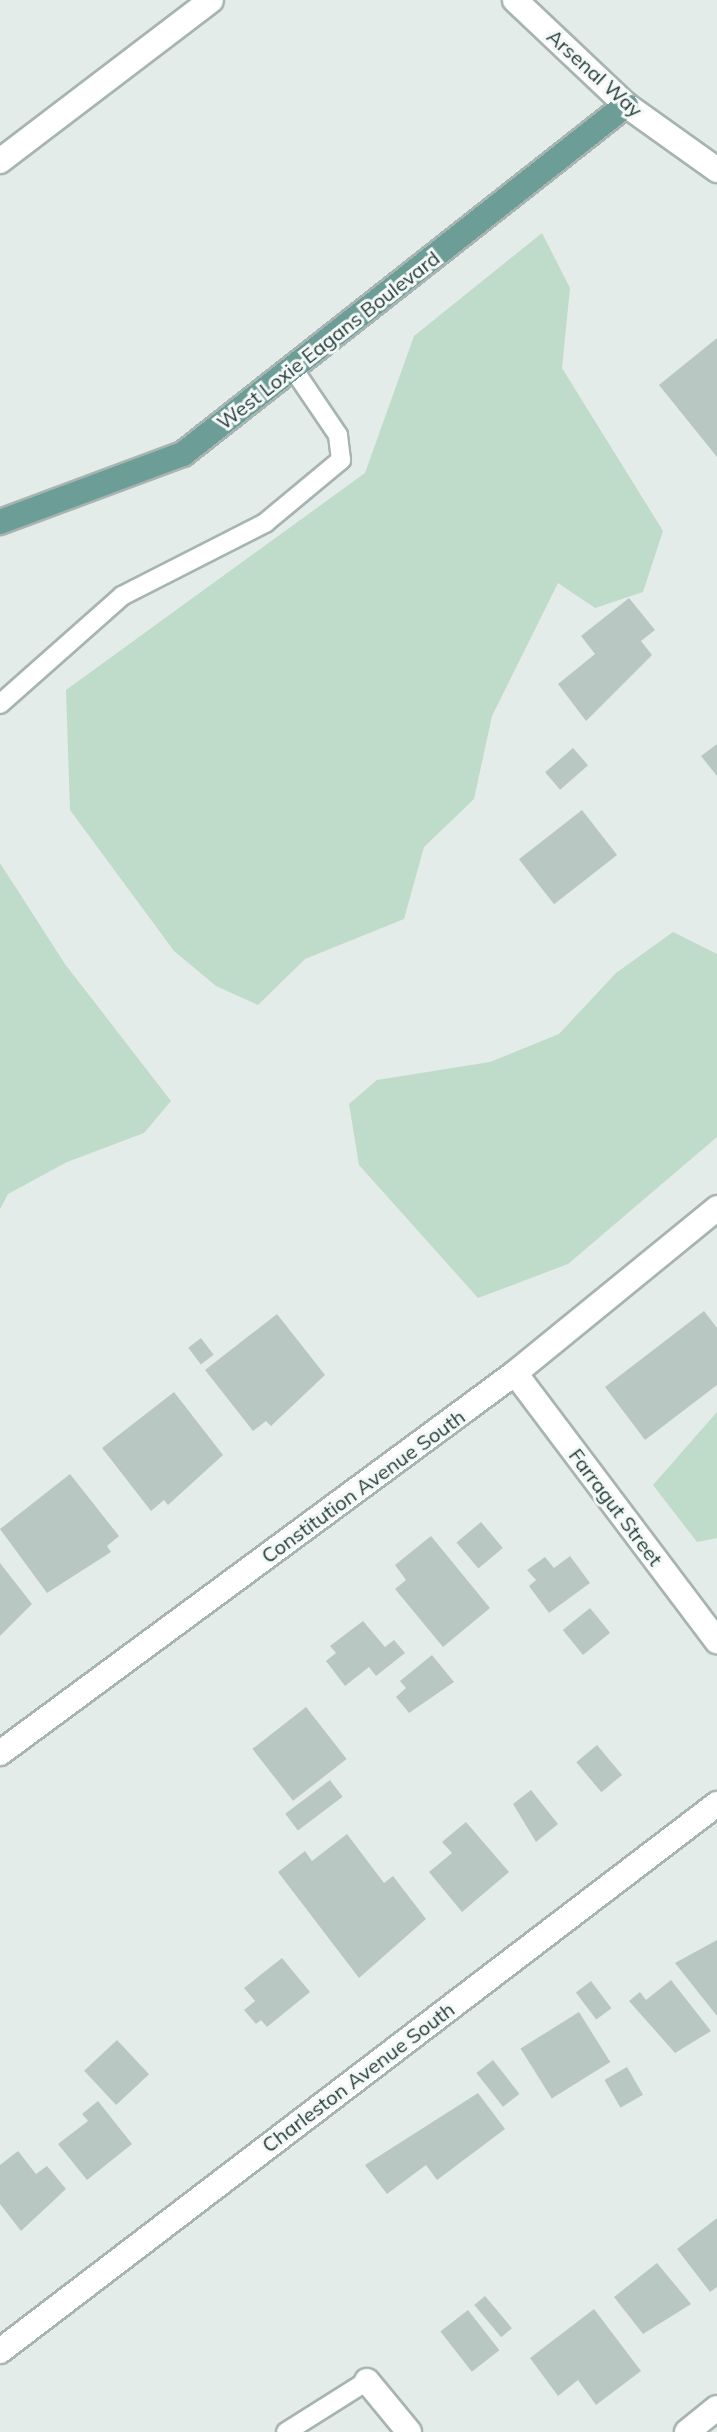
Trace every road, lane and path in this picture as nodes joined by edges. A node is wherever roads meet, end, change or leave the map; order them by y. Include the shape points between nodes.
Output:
1 (211, 0) edge
2 (515, 0) edge
3 (626, 105) junction
4 (0, 161) edge
5 (717, 170) edge
6 (292, 367) junction
7 (0, 522) edge
8 (0, 704) edge
9 (717, 1208) edge
10 (515, 1373) junction
11 (717, 1641) edge
12 (0, 1753) edge
13 (717, 1804) edge
14 (0, 2351) edge
15 (367, 2381) joint
16 (717, 2408) edge
17 (286, 2432) edge
18 (409, 2432) edge
19 (687, 2432) edge

1 - 4 street
2 - 3 street, Arsenal Way
3 - 5 street, Arsenal Way
3 - 6 main road, West Loxie Eagans Boulevard
6 - 7 main road, West Loxie Eagans Boulevard via 183,454
6 - 8 lane via 338,435 341,460 265,523 122,596
9 - 10 street, Constitution Avenue South
10 - 11 street, Farragut Street
10 - 12 street, Constitution Avenue South
13 - 14 street, Charleston Avenue South
15 - 17 lane
15 - 18 street
16 - 19 street

